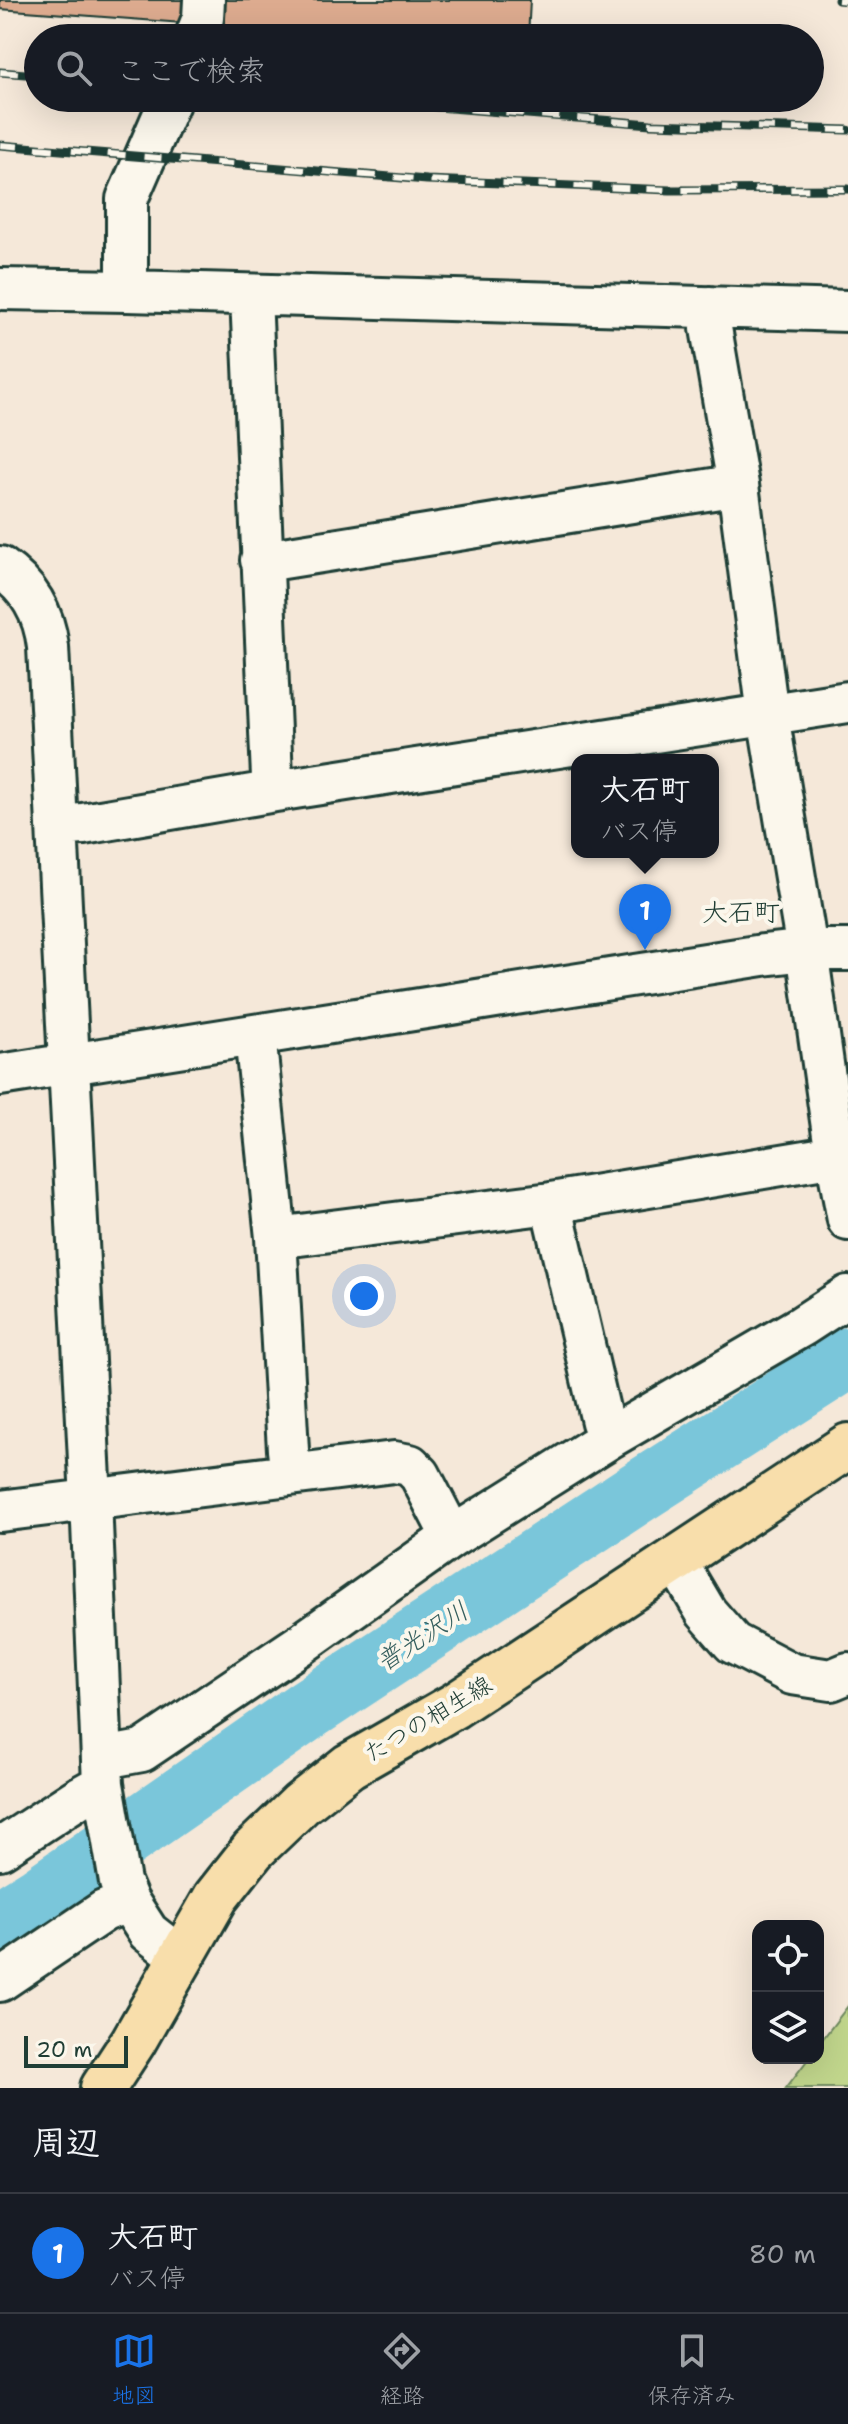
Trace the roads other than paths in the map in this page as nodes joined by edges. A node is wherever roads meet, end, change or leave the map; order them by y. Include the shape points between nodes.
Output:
1 (204, 0) edge
2 (201, 24) edge
3 (165, 112) edge
4 (0, 289) edge
5 (127, 291) junction
6 (251, 296) junction
7 (710, 307) junction
8 (848, 311) edge
9 (738, 485) junction
10 (261, 560) junction
11 (0, 567) edge
12 (848, 702) edge
13 (768, 715) junction
14 (275, 791) junction
15 (57, 826) junction
16 (807, 950) junction
17 (848, 950) edge
18 (255, 1035) junction
19 (68, 1065) junction
20 (0, 1075) edge
21 (836, 1156) junction
22 (551, 1203) junction
23 (848, 1220) edge
24 (276, 1238) junction
25 (848, 1296) edge
26 (611, 1437) junction
27 (848, 1446) edge
28 (291, 1474) junction
29 (91, 1500) junction
30 (0, 1511) edge
31 (452, 1537) junction
32 (676, 1561) junction
33 (848, 1673) edge
34 (104, 1780) junction
35 (0, 1849) edge
36 (124, 1892) junction
37 (180, 1957) junction
38 (0, 1981) edge
39 (103, 2088) edge

1 - 2 street
3 - 5 street via 127,199
4 - 5 street
5 - 6 street
6 - 7 street
6 - 10 street
7 - 8 street
7 - 9 street
9 - 10 street
9 - 13 street
10 - 14 street
11 - 15 street via 26,590 45,626
12 - 13 street
13 - 14 street
13 - 16 street
14 - 15 street
15 - 19 street
16 - 17 street
16 - 18 street
16 - 21 street
18 - 19 street
18 - 24 street
19 - 20 street
19 - 29 street
21 - 22 street
21 - 23 street
22 - 24 street
22 - 26 street via 602,1422
24 - 28 street
25 - 26 street
26 - 31 street
27 - 32 main road, たつの相生線
28 - 29 street
28 - 31 street via 394,1462 410,1465
29 - 30 street
29 - 34 street
31 - 34 street
32 - 33 street via 706,1612 733,1643 792,1674 831,1680
32 - 37 main road, たつの相生線 via 454,1706 349,1766 301,1804 253,1850 216,1897
34 - 35 street
34 - 36 street
36 - 37 street via 148,1932
36 - 38 street
37 - 39 main road, たつの相生線

